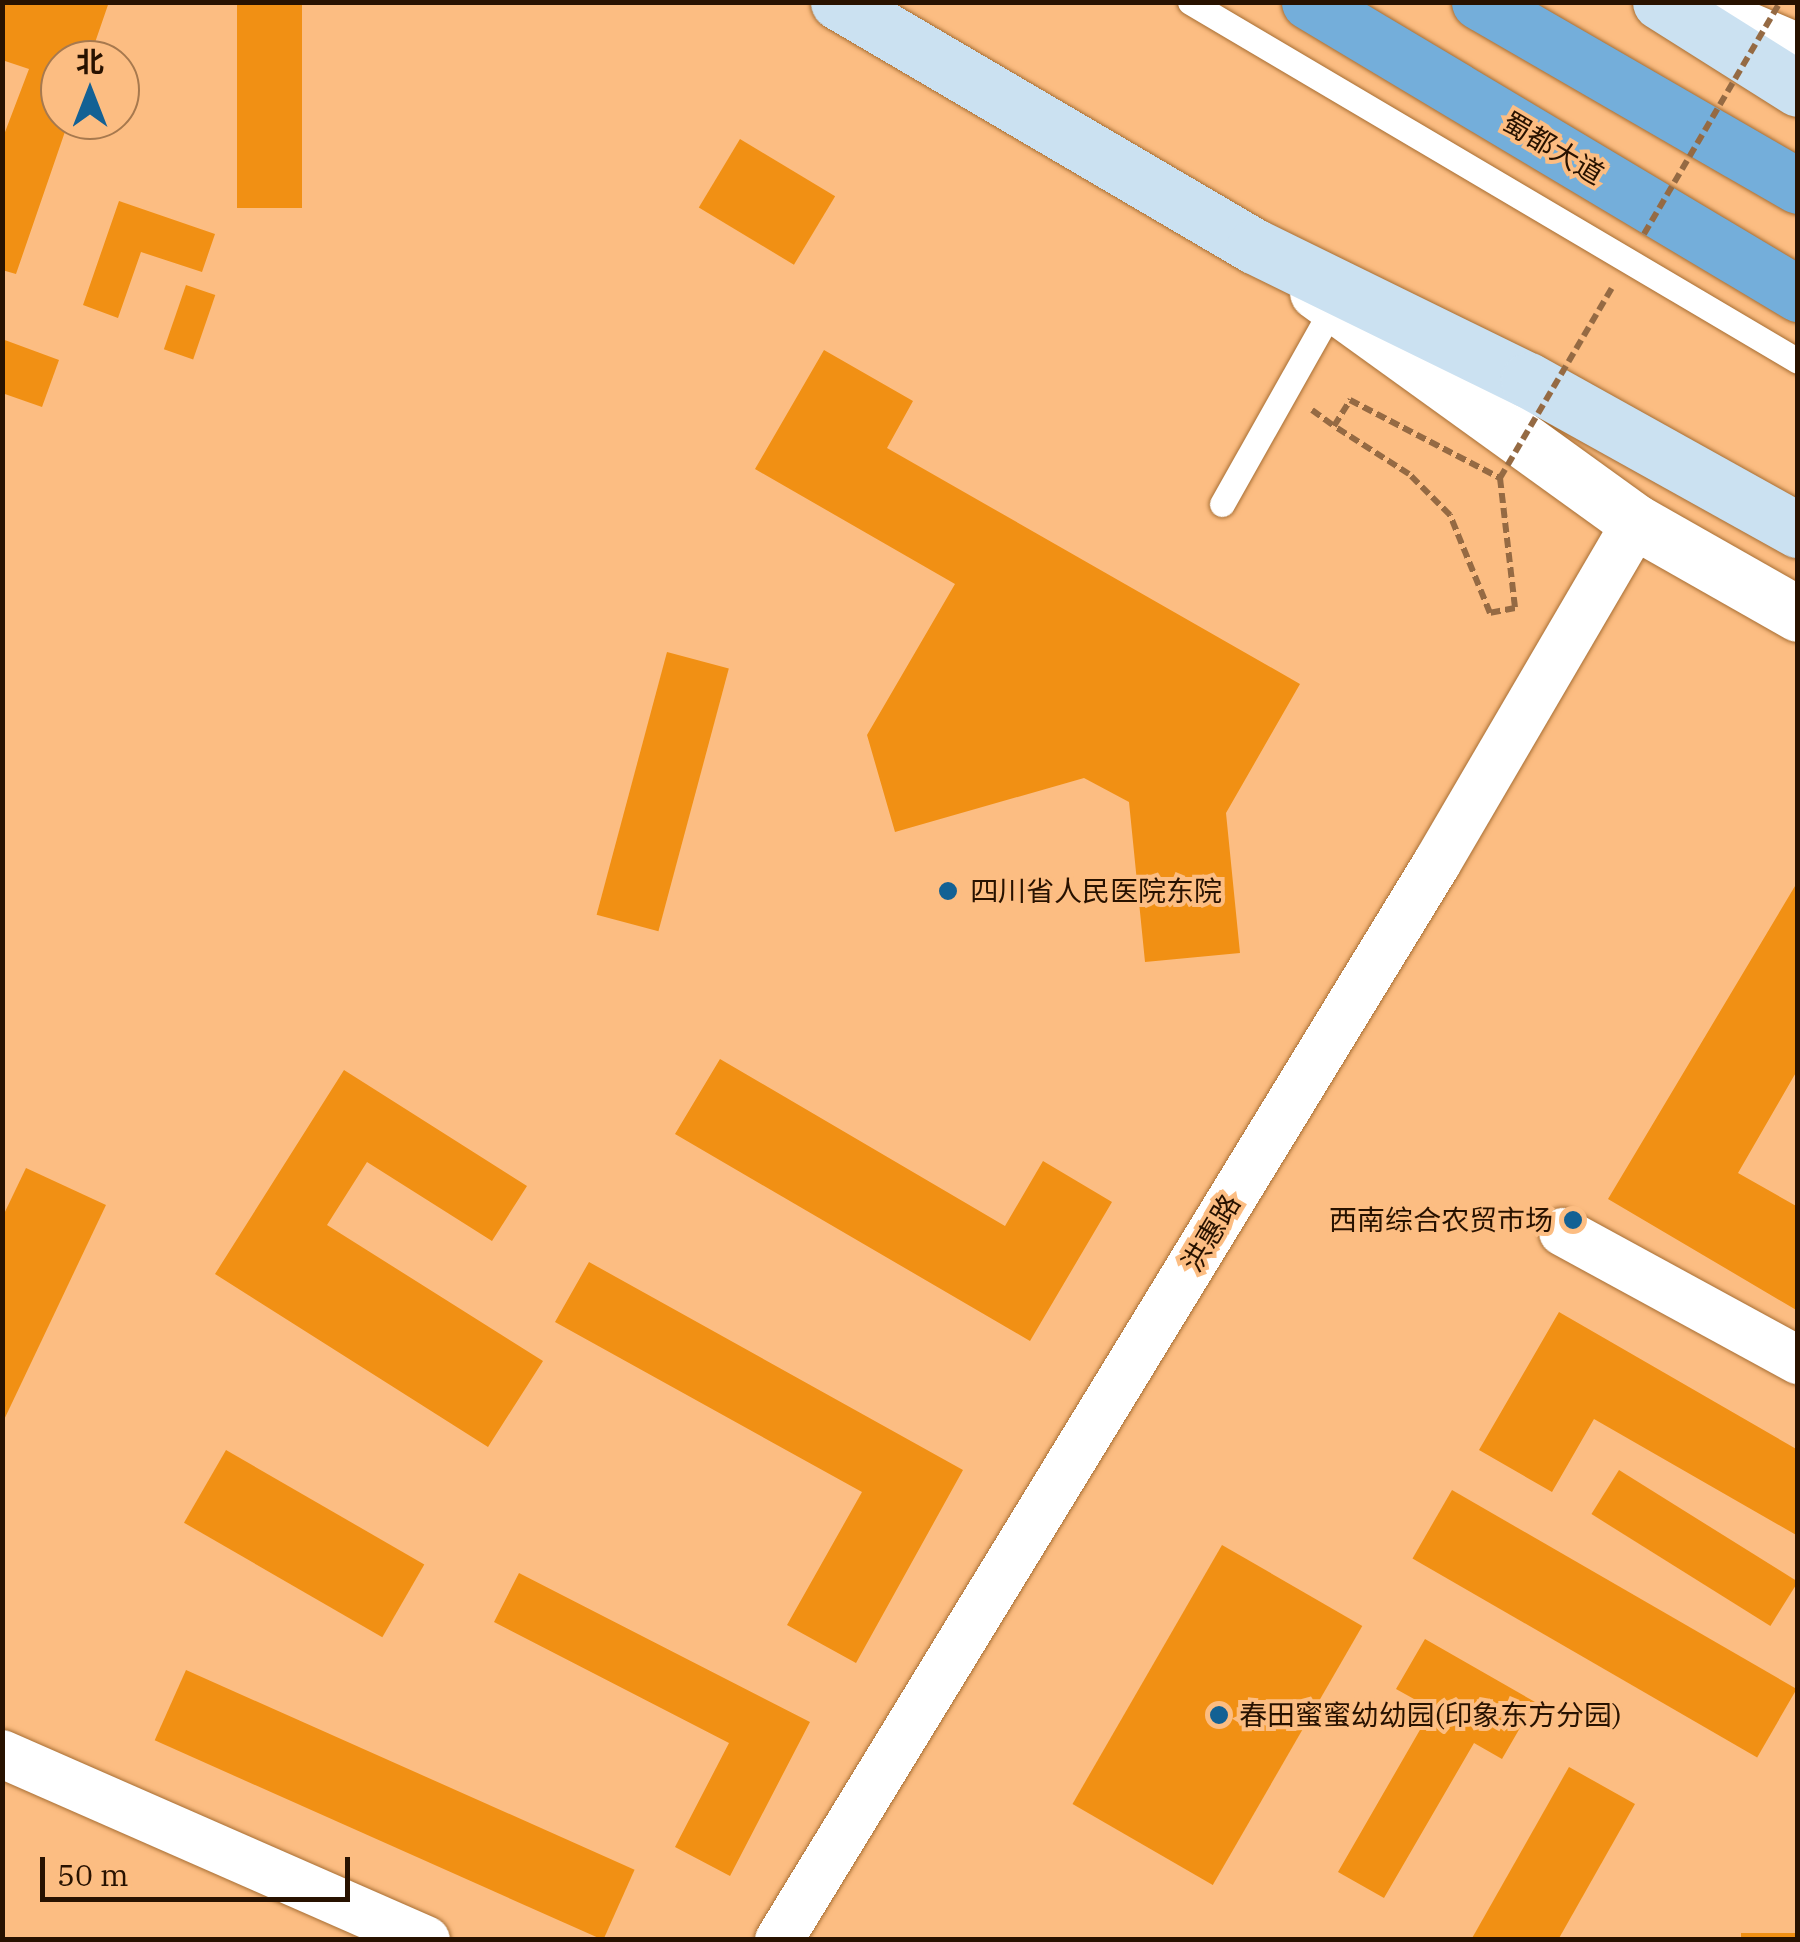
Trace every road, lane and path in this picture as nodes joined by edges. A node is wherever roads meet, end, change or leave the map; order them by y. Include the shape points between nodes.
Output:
1 (838, 2) edge
2 (1190, 2) edge
3 (1308, 2) edge
4 (1479, 2) edge
5 (1660, 2) edge
6 (1684, 2) edge
7 (1798, 51) edge
8 (1798, 89) edge
9 (1798, 186) edge
10 (1254, 246) junction
11 (1798, 294) edge
12 (1334, 305) junction
13 (1798, 361) edge
14 (1307, 407) dead end
15 (1334, 426) junction
16 (1222, 504) dead end
17 (1636, 522) junction
18 (1798, 530) edge
19 (1798, 614) edge
20 (1563, 1232) dead end
21 (1798, 1360) edge
22 (2, 1754) edge
23 (426, 1940) edge
24 (778, 1940) edge

1 - 10 main road
2 - 13 lane, bridge
3 - 11 highway, 蜀都大道
4 - 9 highway
5 - 8 main road
6 - 7 street
10 - 12 street
10 - 18 main road via 1528,380
12 - 16 lane
12 - 17 street
14 - 15 path
15 - 15 path via 1350,400 1500,478 1516,608 1490,613 1450,515 1409,474
17 - 19 street
17 - 24 street, 洪惠路
20 - 21 street
22 - 23 street

